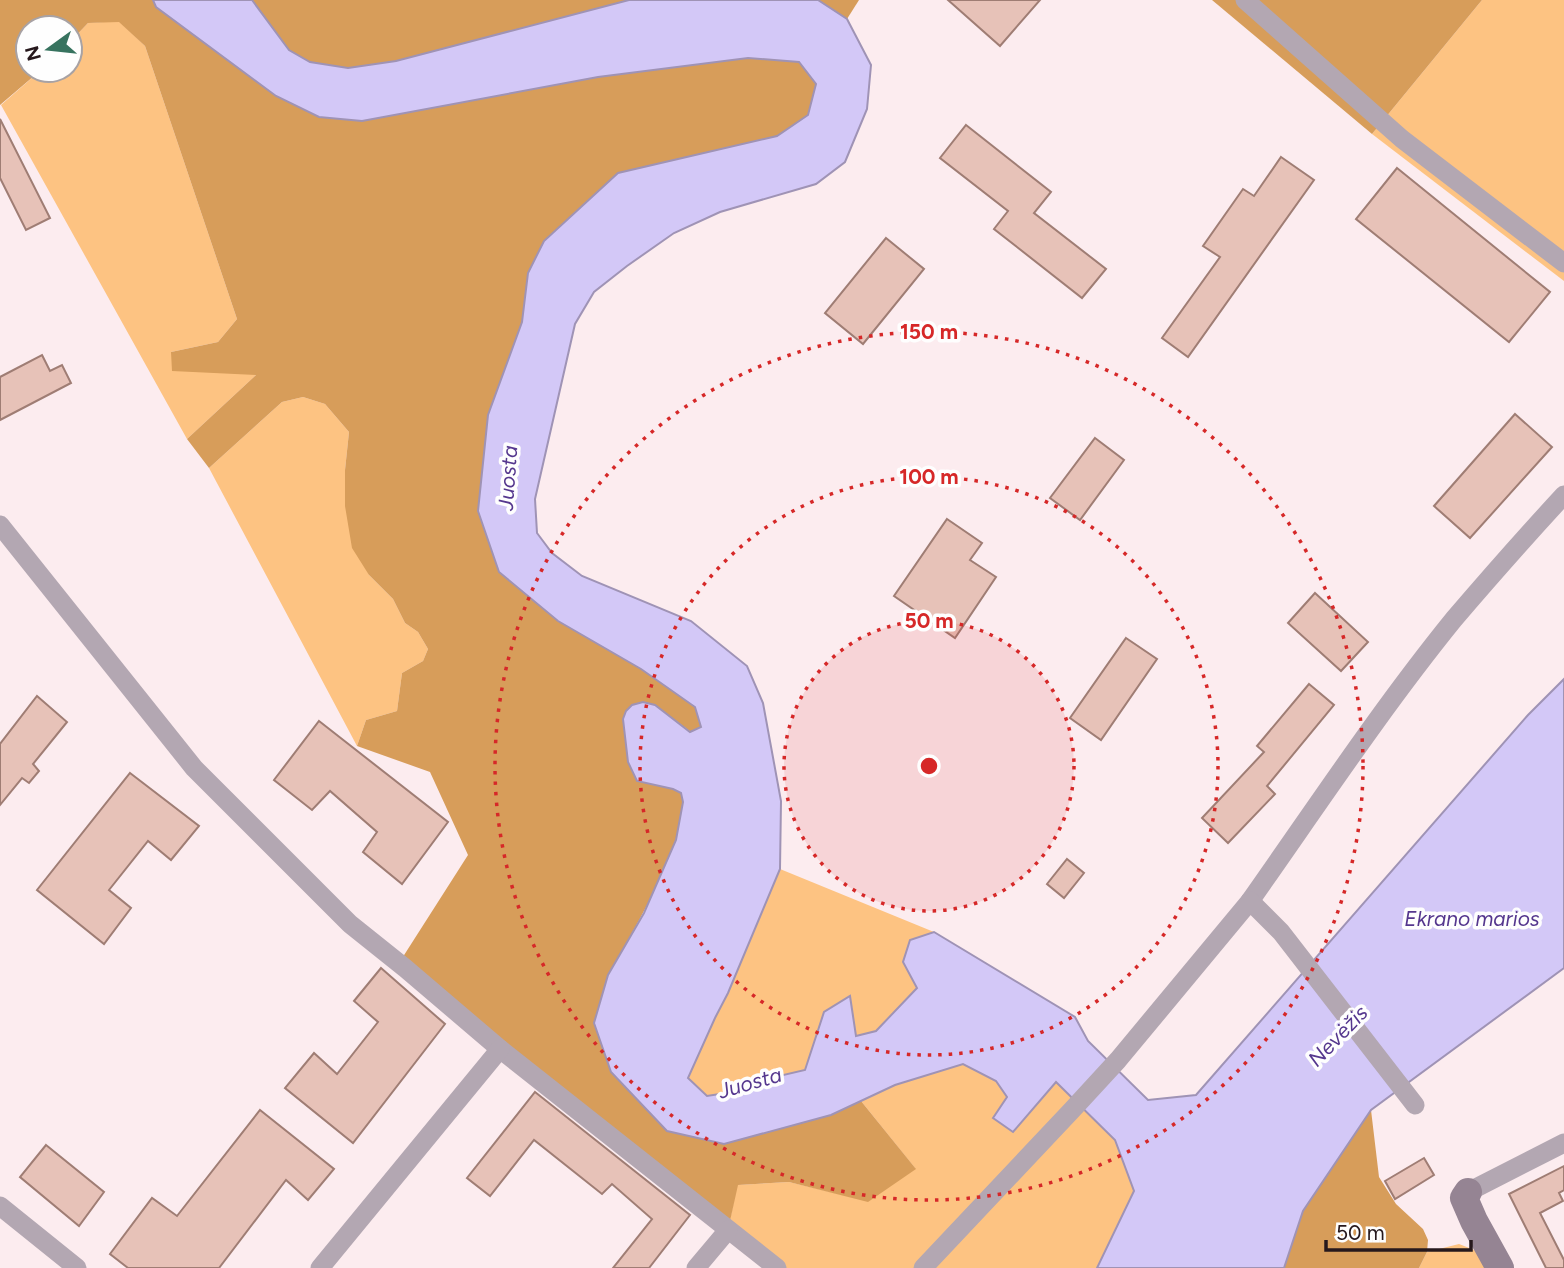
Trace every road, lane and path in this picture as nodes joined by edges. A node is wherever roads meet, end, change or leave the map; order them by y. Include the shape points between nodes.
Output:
1 (1245, 0) edge
2 (1564, 263) edge
3 (1564, 495) edge
4 (0, 525) edge
5 (1250, 901) junction
6 (500, 1049) junction
7 (1415, 1105) dead end
8 (1564, 1143) edge
9 (1468, 1192) joint
10 (0, 1206) edge
11 (728, 1230) junction
12 (77, 1268) edge
13 (320, 1268) edge
14 (696, 1268) edge
15 (776, 1268) edge
16 (923, 1268) edge
17 (1500, 1268) edge

1 - 2 street via 1402,139
3 - 5 street via 1453,621
4 - 6 street via 194,768 350,924
5 - 7 street via 1281,932
5 - 16 street via 1118,1060
6 - 11 street
6 - 13 street
8 - 9 street
9 - 17 main road via 1464,1198 1469,1210
10 - 12 street
11 - 14 street
11 - 15 street

